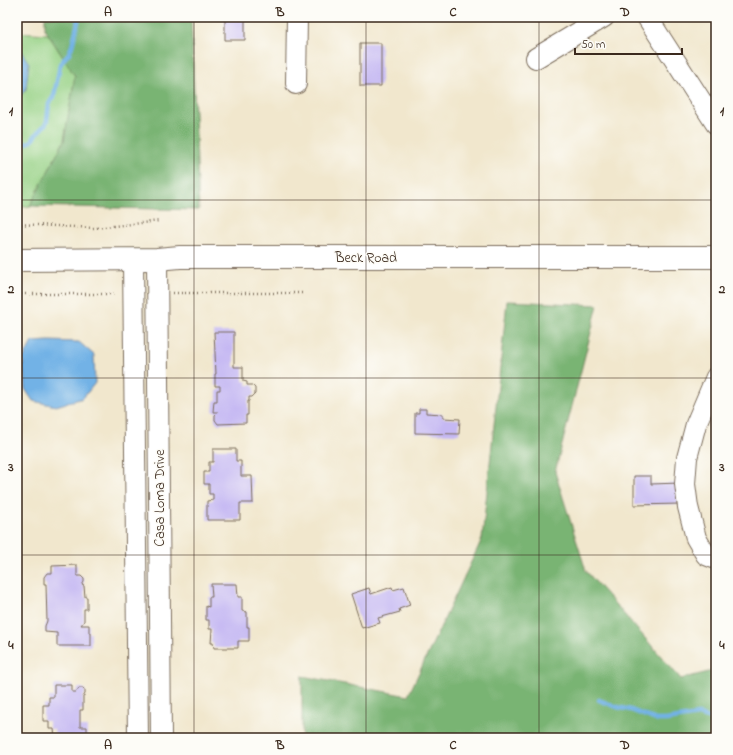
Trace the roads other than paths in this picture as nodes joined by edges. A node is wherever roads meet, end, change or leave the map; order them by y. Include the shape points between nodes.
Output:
1 (297, 17) edge
2 (604, 17) edge
3 (647, 17) edge
4 (536, 58) dead end
5 (296, 84) dead end
6 (716, 124) edge
7 (716, 257) edge
8 (133, 259) junction
9 (157, 259) junction
10 (17, 260) edge
11 (133, 316) junction
12 (158, 316) junction
13 (716, 377) edge
14 (158, 428) junction
15 (135, 429) junction
16 (159, 546) junction
17 (136, 547) junction
18 (716, 559) edge
19 (160, 660) junction
20 (137, 661) junction
21 (138, 738) edge
22 (160, 738) edge

1 - 5 street
2 - 4 street
3 - 6 street
7 - 9 main road, Beck Road
8 - 9 main road, Beck Road
8 - 10 main road, Beck Road
8 - 11 street, Casa Loma Drive
9 - 12 street, Casa Loma Drive
11 - 12 street
11 - 15 street, Casa Loma Drive
12 - 14 street, Casa Loma Drive
13 - 18 street via 696,424 687,458 685,484 696,538 706,556
14 - 15 street
14 - 16 street, Casa Loma Drive
15 - 17 street, Casa Loma Drive
16 - 17 street
16 - 19 street, Casa Loma Drive
17 - 20 street, Casa Loma Drive
19 - 20 street
19 - 22 street, Casa Loma Drive
20 - 21 street, Casa Loma Drive

